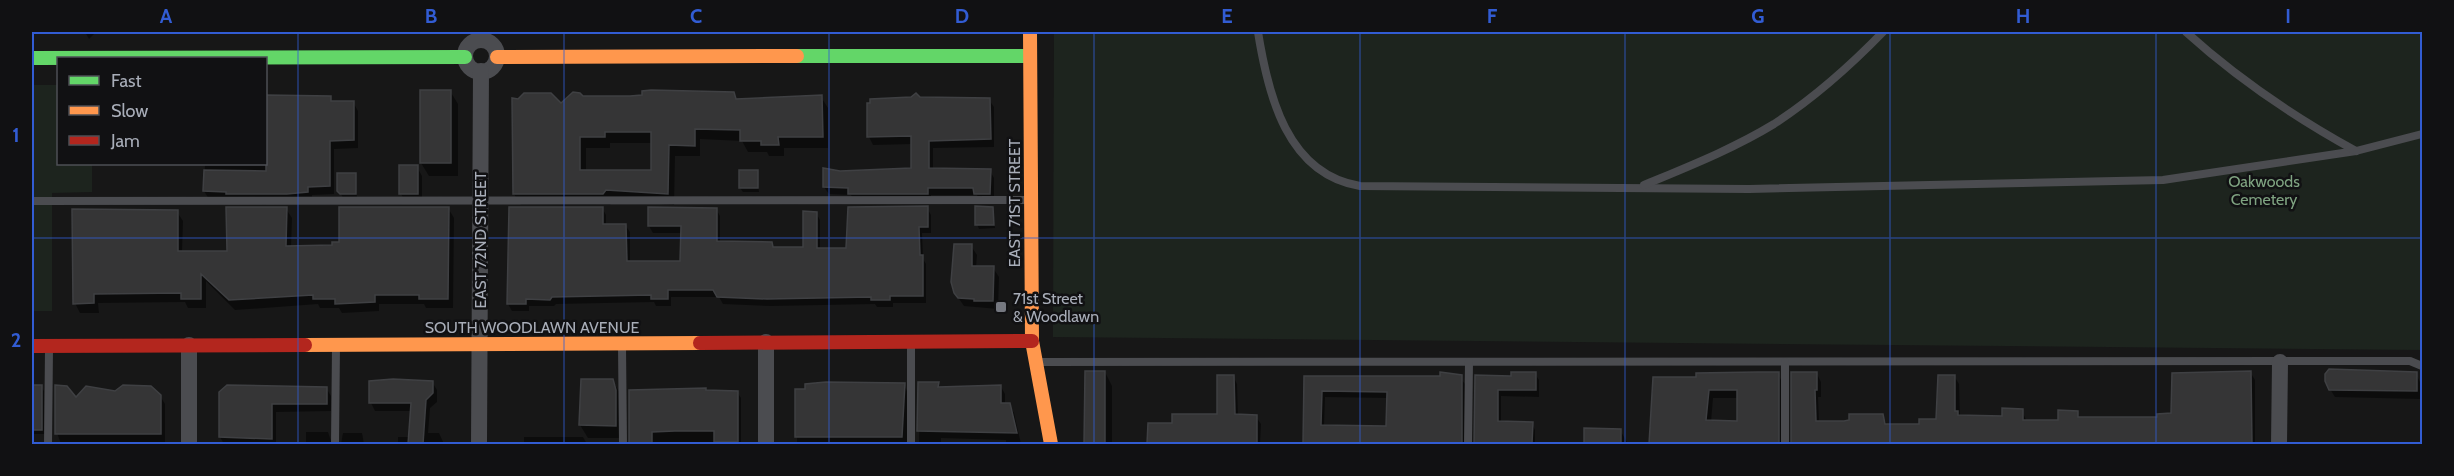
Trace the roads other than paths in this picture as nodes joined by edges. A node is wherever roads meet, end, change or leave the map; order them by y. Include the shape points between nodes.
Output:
1 (1030, 32) edge
2 (1258, 32) edge
3 (1883, 32) edge
4 (2186, 32) edge
5 (481, 36) edge
6 (1030, 56) junction
7 (267, 57) edge
8 (465, 57) junction
9 (497, 57) junction
10 (32, 58) edge
11 (57, 58) edge
12 (481, 71) junction
13 (2422, 134) edge
14 (2356, 151) junction
15 (1638, 188) junction
16 (480, 200) junction
17 (1030, 200) junction
18 (32, 201) edge
19 (1032, 341) junction
20 (766, 342) junction
21 (912, 342) junction
22 (622, 343) junction
23 (336, 344) junction
24 (479, 344) junction
25 (189, 345) junction
26 (32, 346) edge
27 (49, 346) junction
28 (1035, 362) junction
29 (1469, 362) junction
30 (1785, 362) junction
31 (2280, 362) junction
32 (2422, 366) edge
33 (48, 444) edge
34 (189, 444) edge
35 (335, 444) edge
36 (479, 444) edge
37 (623, 444) edge
38 (766, 444) edge
39 (911, 444) edge
40 (1051, 444) edge
41 (1468, 444) edge
42 (1785, 444) edge
43 (2279, 444) edge

1 - 6 street, EAST 71ST STREET
2 - 15 lane via 1265,76 1294,142 1324,174 1343,183
3 - 15 lane via 1822,88 1772,125
4 - 14 lane via 2225,67 2272,100
5 - 8 street via 469,45
5 - 9 street
6 - 9 street
6 - 17 street, EAST 71ST STREET
7 - 8 street
8 - 12 street via 472,69
9 - 12 street via 490,69
10 - 11 street
12 - 16 street, EAST 72ND STREET
13 - 14 lane
14 - 15 lane via 2151,181
16 - 17 lane
16 - 18 lane
16 - 24 street, EAST 72ND STREET
17 - 19 street, EAST 71ST STREET
19 - 21 street, SOUTH WOODLAWN AVENUE
19 - 28 street, EAST 71ST STREET
20 - 21 street, SOUTH WOODLAWN AVENUE
20 - 22 street, SOUTH WOODLAWN AVENUE
20 - 38 street
21 - 39 lane
22 - 24 street, SOUTH WOODLAWN AVENUE
22 - 37 lane
23 - 24 street, SOUTH WOODLAWN AVENUE
23 - 25 street, SOUTH WOODLAWN AVENUE
23 - 35 lane
24 - 36 street, EAST 72ND STREET
25 - 27 street, SOUTH WOODLAWN AVENUE
25 - 34 street
26 - 27 street, SOUTH WOODLAWN AVENUE
27 - 33 lane
28 - 29 lane
28 - 40 street, EAST 71ST STREET
29 - 30 lane
29 - 41 lane
30 - 31 lane
30 - 42 lane
31 - 32 lane via 2410,361
31 - 43 street

